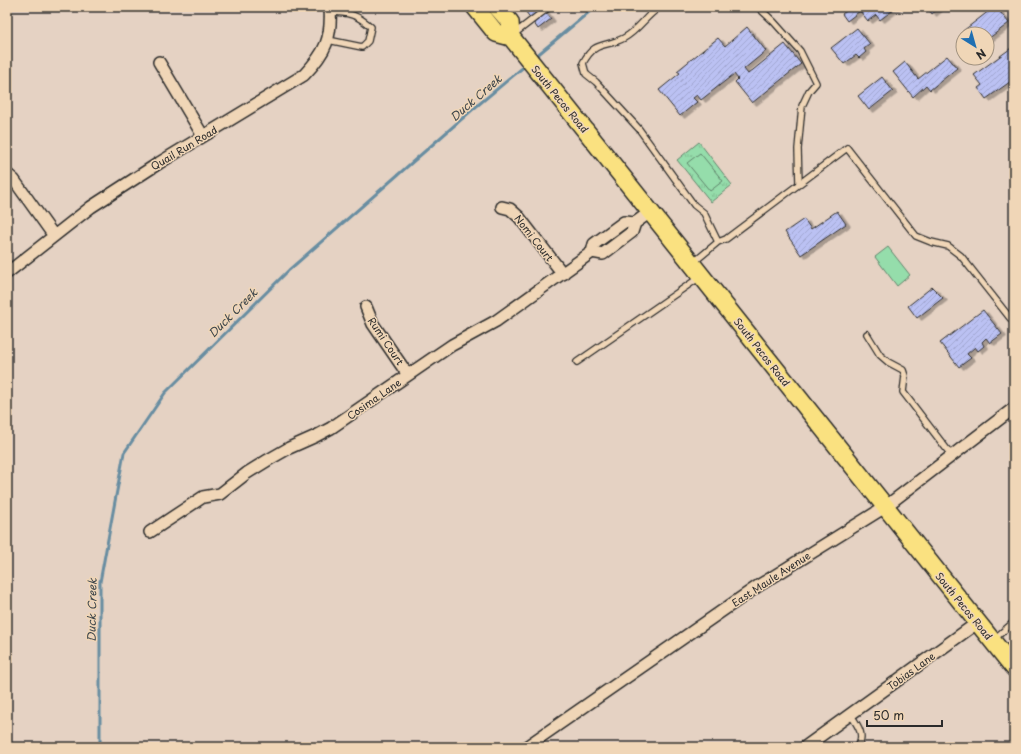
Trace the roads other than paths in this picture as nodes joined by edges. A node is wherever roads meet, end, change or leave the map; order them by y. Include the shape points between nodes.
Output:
1 (475, 7) edge
2 (497, 7) edge
3 (549, 7) edge
4 (647, 7) edge
5 (660, 7) edge
6 (758, 7) edge
7 (330, 10) edge
8 (651, 12) junction
9 (510, 39) junction
10 (328, 40) junction
11 (159, 62) dead end
12 (203, 136) junction
13 (7, 174) edge
14 (799, 184) junction
15 (502, 206) dead end
16 (650, 212) junction
17 (635, 223) junction
18 (606, 235) junction
19 (54, 236) junction
20 (718, 242) junction
21 (614, 245) junction
22 (592, 252) junction
23 (697, 270) junction
24 (7, 273) edge
25 (563, 274) junction
26 (366, 307) dead end
27 (1014, 323) edge
28 (867, 334) dead end
29 (577, 362) dead end
30 (408, 375) junction
31 (1014, 408) edge
32 (952, 456) junction
33 (885, 508) junction
34 (150, 532) dead end
35 (1014, 622) edge
36 (977, 623) junction
37 (992, 641) junction
38 (1014, 668) edge
39 (850, 714) junction
40 (810, 746) edge
41 (526, 747) edge
42 (856, 747) edge

1 - 9 main road via 496,33
2 - 9 main road, South Pecos Road via 510,22
3 - 9 lane
4 - 8 lane
5 - 8 lane
6 - 14 lane via 800,51 816,83 802,106 798,149
7 - 10 street, Quail Run Road
7 - 10 lane via 362,18 370,27 368,41 362,46
8 - 20 lane via 639,28 624,38 588,53 583,63 586,74 639,129 694,206 704,213
9 - 16 main road, South Pecos Road
10 - 12 street, Quail Run Road via 321,55 304,75
11 - 12 street
12 - 19 street, Quail Run Road via 91,206
13 - 19 street
14 - 20 lane
14 - 27 lane via 847,148 916,236 948,246 960,256
15 - 25 street, Nomi Court via 519,217
16 - 17 street, Cosima Lane
16 - 23 main road, South Pecos Road
17 - 18 street, Cosima Lane via 624,222
17 - 21 street, Cosima Lane via 632,232
18 - 21 lane
18 - 22 street, Cosima Lane via 594,244
19 - 24 street, Quail Run Road
20 - 23 lane
21 - 22 street, Cosima Lane via 603,254
22 - 25 street, Cosima Lane
23 - 29 lane
23 - 33 main road, South Pecos Road
25 - 30 street, Cosima Lane via 496,321 452,345
26 - 30 street, Rumi Court via 373,324
28 - 32 lane via 880,355 903,370 903,392
30 - 34 street, Cosima Lane via 331,428 268,460 220,494 203,497
31 - 32 street, East Maule Avenue
32 - 33 street, East Maule Avenue
33 - 36 main road, South Pecos Road
33 - 41 street, East Maule Avenue via 758,586
35 - 37 lane
36 - 37 main road, South Pecos Road
36 - 39 street, Tobias Lane
37 - 38 main road, South Pecos Road
39 - 40 street, Tobias Lane
39 - 42 lane via 860,729 861,738

